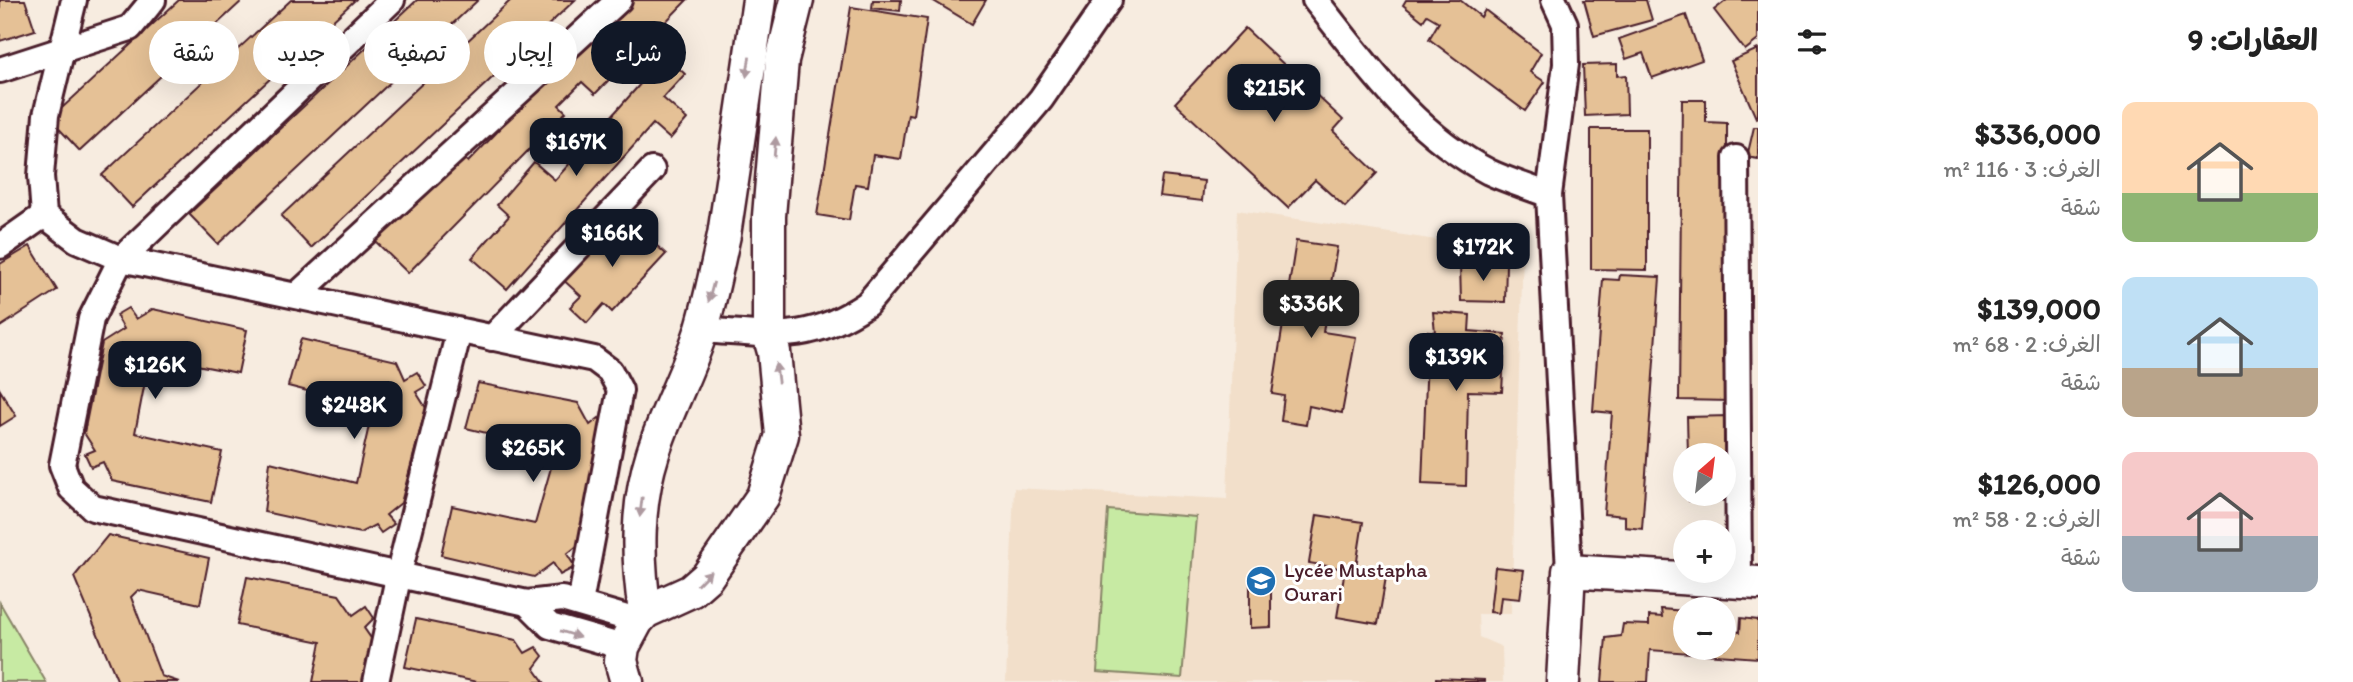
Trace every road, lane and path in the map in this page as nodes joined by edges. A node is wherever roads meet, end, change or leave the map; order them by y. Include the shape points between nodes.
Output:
1 (74, 0) edge
2 (153, 0) edge
3 (392, 0) edge
4 (619, 0) edge
5 (760, 0) edge
6 (797, 0) edge
7 (1109, 0) edge
8 (1315, 0) edge
9 (1555, 0) edge
10 (65, 48) junction
11 (0, 70) edge
12 (1736, 159) dead end
13 (652, 170) dead end
14 (1549, 195) junction
15 (44, 215) junction
16 (0, 246) edge
17 (121, 259) junction
18 (297, 295) junction
19 (701, 330) junction
20 (459, 331) junction
21 (769, 334) junction
22 (492, 338) junction
23 (1569, 571) junction
24 (398, 573) junction
25 (1749, 583) edge
26 (527, 603) junction
27 (580, 603) junction
28 (635, 627) junction
29 (376, 682) edge
30 (627, 682) edge
31 (1563, 682) edge

1 - 10 street
2 - 10 street via 130,28
3 - 17 street
4 - 18 street
5 -> 19 street via 724,235
21 -> 6 street via 769,216 782,60
7 - 21 street via 1041,99 867,304 838,323 803,334
8 - 14 street via 1404,111 1490,173
9 - 14 street via 1565,24 1566,64
10 - 11 street
10 - 15 street via 46,115 41,176
12 - 25 street
13 - 22 street
14 - 23 street
15 - 16 street
15 - 17 street via 77,240
17 - 18 street
17 - 24 street via 91,318 62,465 71,488 93,508
18 - 20 street
19 - 21 street
19 -> 28 street via 653,453 643,492
20 - 22 street
20 - 24 street
28 -> 21 street via 707,578 763,496 782,435 775,352
22 - 27 street via 594,359 610,371 620,390
23 - 25 street
23 - 31 street
24 - 26 street
24 - 29 street
26 - 27 street via 562,599
26 -> 28 street via 550,626
27 - 28 street
28 - 30 street via 621,661

